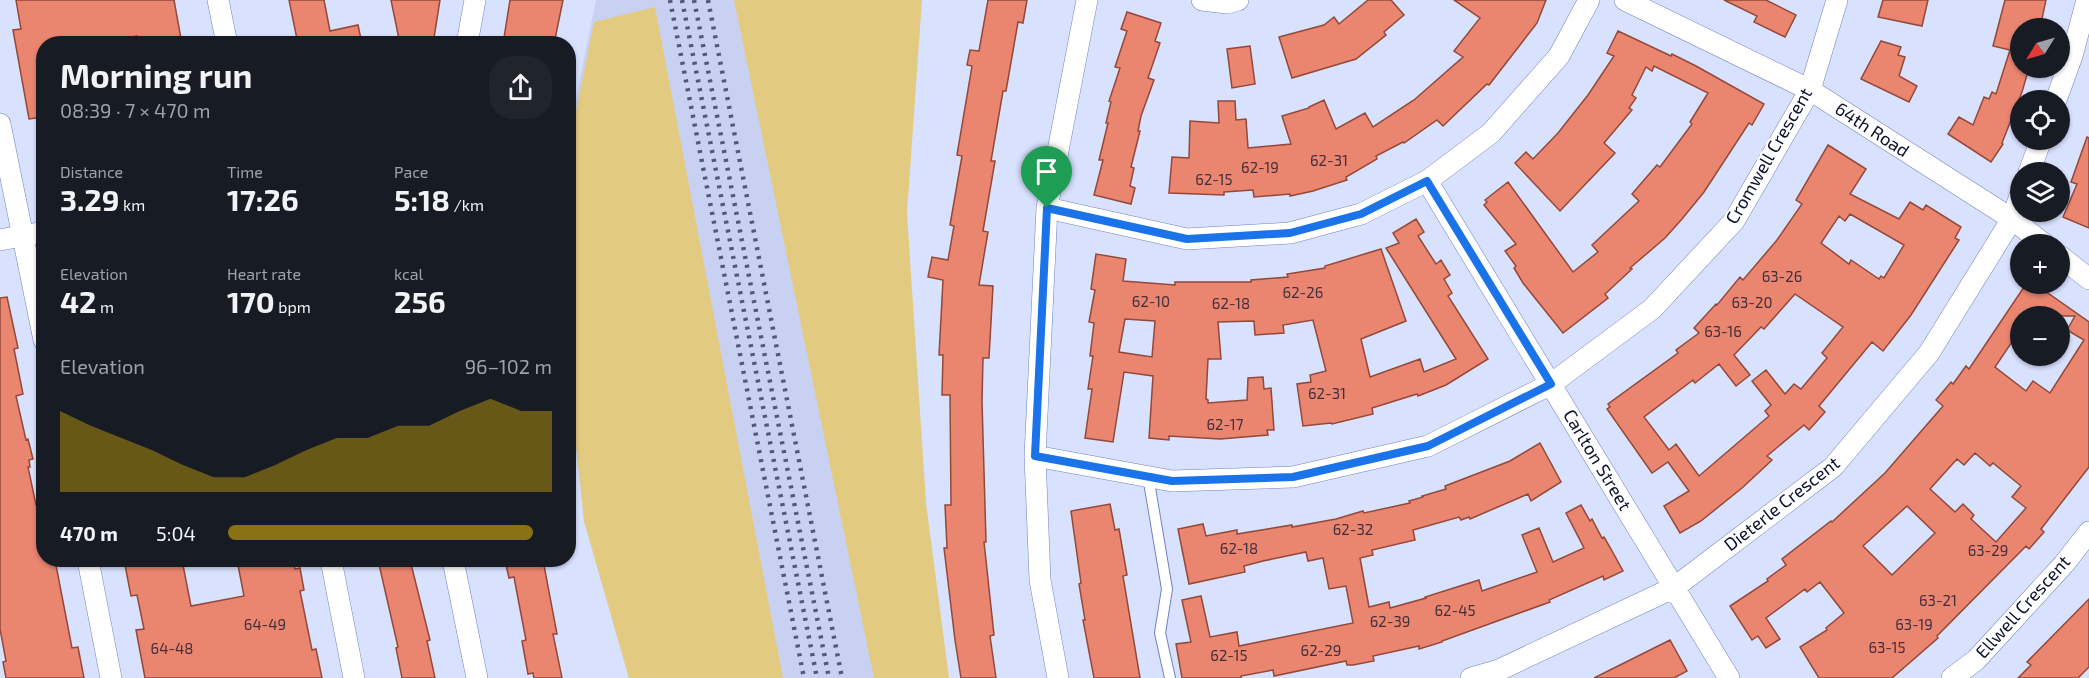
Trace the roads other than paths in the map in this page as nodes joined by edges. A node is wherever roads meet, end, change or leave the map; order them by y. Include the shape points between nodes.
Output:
1 (218, 0) edge
2 (475, 0) edge
3 (1087, 0) edge
4 (1202, 0) edge
5 (1238, 0) edge
6 (1589, 0) edge
7 (1625, 0) edge
8 (1837, 0) edge
9 (2087, 0) edge
10 (225, 36) edge
11 (468, 36) edge
12 (1810, 90) junction
13 (2059, 90) edge
14 (0, 124) edge
15 (1427, 181) junction
16 (1047, 208) junction
17 (2010, 218) edge
18 (2010, 222) edge
19 (2016, 222) edge
20 (36, 234) edge
21 (2031, 234) edge
22 (23, 236) junction
23 (0, 240) edge
24 (2070, 264) edge
25 (2089, 279) edge
26 (36, 300) edge
27 (1551, 384) junction
28 (1035, 456) junction
29 (1148, 476) junction
30 (2089, 531) edge
31 (89, 567) edge
32 (331, 567) edge
33 (454, 567) edge
34 (1675, 587) junction
35 (111, 678) edge
36 (354, 678) edge
37 (477, 678) edge
38 (1058, 678) edge
39 (1170, 678) edge
40 (1471, 678) edge
41 (1729, 678) edge
42 (1952, 678) edge

1 - 10 street
2 - 11 street
3 - 16 street
4 - 5 street
6 - 15 street via 1558,56 1491,134
7 - 12 street, 64th Road
8 - 12 street, Cromwell Crescent
9 - 13 street
12 - 17 street, 64th Road
12 - 27 street, Cromwell Crescent via 1734,221 1652,309
14 - 22 street
15 - 16 street via 1361,214 1290,233 1187,239
15 - 27 street, Carlton Street
16 - 28 street
18 - 34 street, Dieterle Crescent via 1929,353 1833,467
19 - 21 street, 64th Road
20 - 22 street
22 - 23 street
22 - 26 street
24 - 25 street
27 - 29 street, Cromwell Crescent via 1428,446 1293,477 1172,481
27 - 34 street, Carlton Street
28 - 29 street, Cromwell Crescent
28 - 38 street via 1040,580
29 - 39 lane via 1167,590 1160,633
30 - 42 street, Ellwell Crescent via 1976,660
31 - 35 street
32 - 36 street
33 - 37 street
34 - 40 street, Dieterle Crescent via 1499,670
34 - 41 street, Carlton Street

